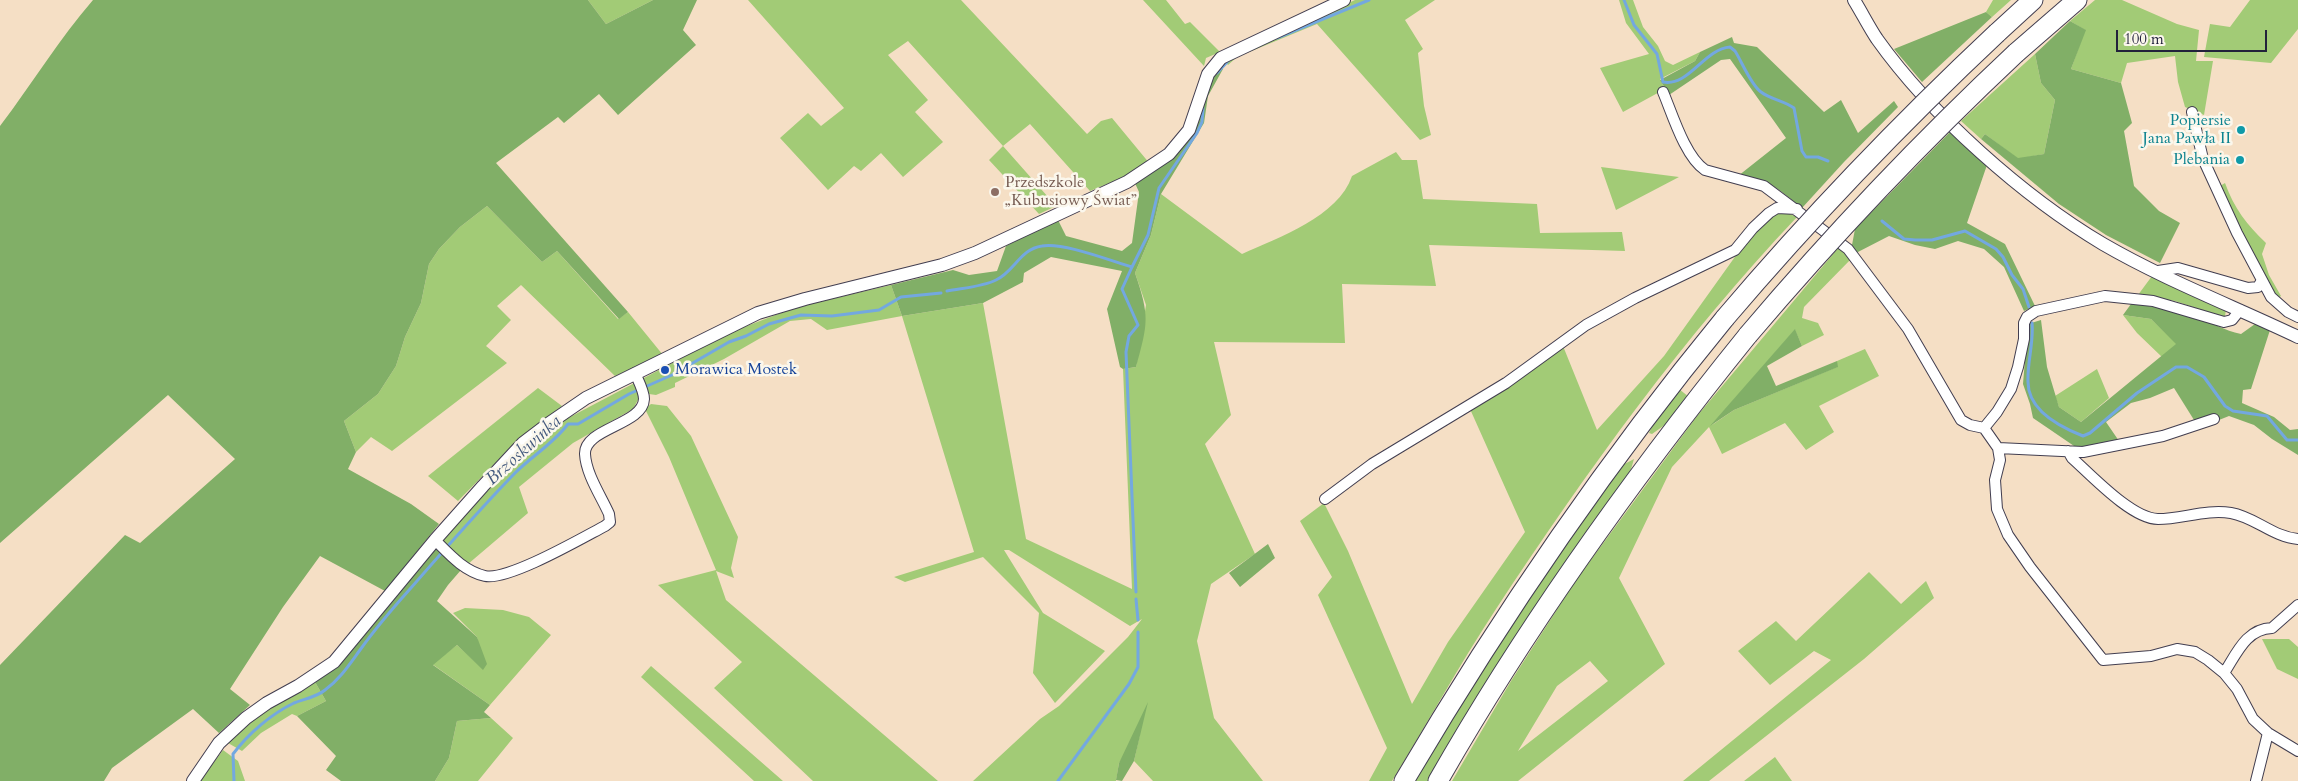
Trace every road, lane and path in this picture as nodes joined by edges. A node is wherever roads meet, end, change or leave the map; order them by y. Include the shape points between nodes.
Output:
1 (1344, 0) edge
2 (1854, 0) edge
3 (2033, 0) edge
4 (2077, 0) edge
5 (1663, 92) dead end
6 (2192, 112) dead end
7 (1797, 209) junction
8 (2158, 271) junction
9 (2262, 280) junction
10 (2240, 310) junction
11 (2298, 318) edge
12 (2298, 337) edge
13 (638, 379) junction
14 (2214, 419) dead end
15 (1984, 428) junction
16 (1998, 448) junction
17 (2068, 451) junction
18 (1325, 498) dead end
19 (2298, 539) edge
20 (438, 543) junction
21 (2298, 605) edge
22 (2224, 673) junction
23 (2268, 732) junction
24 (2298, 751) edge
25 (2255, 780) edge
26 (193, 781) edge
27 (1404, 781) edge
28 (1438, 781) edge

1 - 13 street via 1221,58 1208,74 1189,130 1169,154 1126,182 975,253 942,265 758,313
2 - 8 street via 1877,39 1961,134 2049,209 2104,244
3 - 27 highway, bridge via 1943,84 1844,184 1725,318 1637,428 1559,534 1474,664
4 - 28 highway, bridge via 1973,94 1885,182 1748,335 1685,412 1582,552
5 - 7 street via 1697,165 1764,186
6 - 9 street via 2203,160
7 - 15 street via 1848,249 1908,329 1961,420
7 - 18 street via 1784,207 1769,213 1735,250 1586,325 1506,383 1386,455
8 - 9 street via 2178,268 2248,288 2258,287
8 - 10 street
9 - 11 street via 2271,297
10 - 12 street
10 - 15 street via 2232,320 2224,322 2153,301 2105,296 2036,311 2024,323 2024,339 2011,389
13 - 20 street via 586,398 523,443
13 - 20 street via 643,396 641,407 599,435 585,452 610,522 525,566 497,575 486,576 463,566
14 - 17 street via 2163,436 2083,452
15 - 16 street
16 - 17 street
16 - 22 street via 1997,509 2008,535 2102,660 2151,656 2177,649 2195,652
17 - 19 street via 2126,506 2144,516 2157,519 2230,513 2282,536
20 - 26 street via 334,662 246,718 219,743
21 - 22 street via 2272,628 2260,629 2244,641
22 - 23 street via 2253,719
23 - 24 street
23 - 25 street

